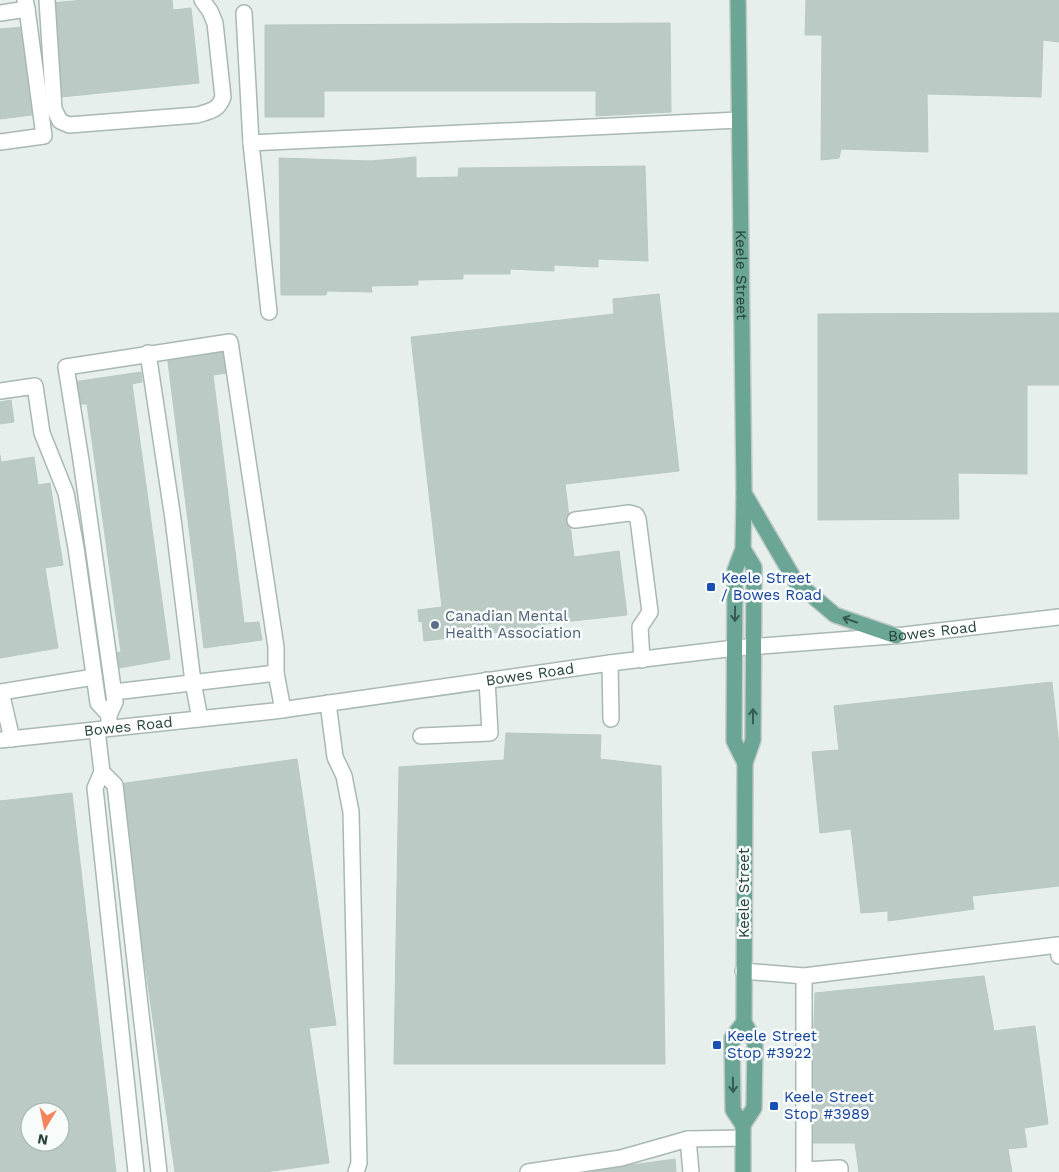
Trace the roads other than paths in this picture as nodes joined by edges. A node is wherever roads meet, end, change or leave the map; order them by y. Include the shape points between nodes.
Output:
1 (46, 0) edge
2 (202, 0) edge
3 (738, 0) edge
4 (26, 4) edge
5 (0, 13) edge
6 (244, 13) dead end
7 (739, 120) junction
8 (0, 142) edge
9 (251, 143) junction
10 (269, 312) dead end
11 (148, 354) junction
12 (0, 391) edge
13 (744, 492) junction
14 (575, 520) dead end
15 (743, 549) junction
16 (1059, 617) edge
17 (896, 636) junction
18 (753, 646) junction
19 (735, 648) junction
20 (642, 660) junction
21 (610, 663) junction
22 (276, 672) junction
23 (94, 678) junction
24 (487, 680) junction
25 (193, 682) junction
26 (1, 689) edge
27 (114, 692) junction
28 (328, 703) junction
29 (283, 710) junction
30 (611, 718) dead end
31 (200, 719) junction
32 (105, 724) junction
33 (422, 736) dead end
34 (6, 739) edge
35 (744, 763) junction
36 (102, 772) junction
37 (1059, 956) edge
38 (744, 970) junction
39 (804, 976) junction
40 (744, 1022) junction
41 (743, 1131) junction
42 (688, 1139) junction
43 (804, 1171) edge
44 (136, 1172) edge
45 (160, 1172) edge
46 (356, 1172) edge
47 (528, 1172) edge
48 (691, 1172) edge
49 (743, 1172) edge
50 (840, 1172) edge

1 - 2 street via 54,109 60,121 69,125 197,115 220,105 223,97 215,23
3 - 7 main road, Keele Street
4 - 5 street
4 - 8 street via 44,136
6 - 9 street
7 - 9 street
7 - 13 main road, Keele Street
9 - 10 street
11 - 22 street via 230,342 276,648
11 - 25 street
11 - 27 street via 66,367
12 - 23 street via 35,386 42,432 66,493
13 - 15 main road, Keele Street
17 -> 13 main road via 835,615 796,582
14 - 20 street via 630,512 638,519 650,612 640,627
15 - 18 main road, Keele Street via 754,568
15 -> 19 main road, Keele Street via 736,570
16 - 17 street, Bowes Road
17 - 18 street, Bowes Road
18 - 19 street, Bowes Road
35 -> 18 main road, Keele Street via 752,740
19 - 20 street, Bowes Road
19 - 35 main road, Keele Street via 734,741
20 - 21 street, Bowes Road
21 - 24 street, Bowes Road
21 - 30 street
22 - 25 street
22 - 29 street
23 - 26 street
23 - 32 street
24 - 28 street, Bowes Road
24 - 33 street via 490,733
25 - 27 street
25 - 31 street
26 - 34 street
27 - 32 street via 115,702
28 - 29 street, Bowes Road
28 - 46 street via 335,757 344,776 351,812 359,1153
29 - 31 street, Bowes Road
31 - 32 street, Bowes Road
32 - 34 street, Bowes Road
32 - 36 street
35 - 38 main road, Keele Street
36 - 44 street via 94,788
36 - 45 street via 115,785
37 - 39 street via 1058,945
38 - 39 street
38 - 40 main road, Keele Street
39 - 43 street
40 - 41 main road, Keele Street via 755,1042 755,1061 754,1108
40 -> 41 main road, Keele Street via 732,1038 733,1110
41 - 42 street
41 - 49 main road, Keele Street
42 - 47 street via 621,1158
42 - 48 street
43 - 50 street via 840,1168

